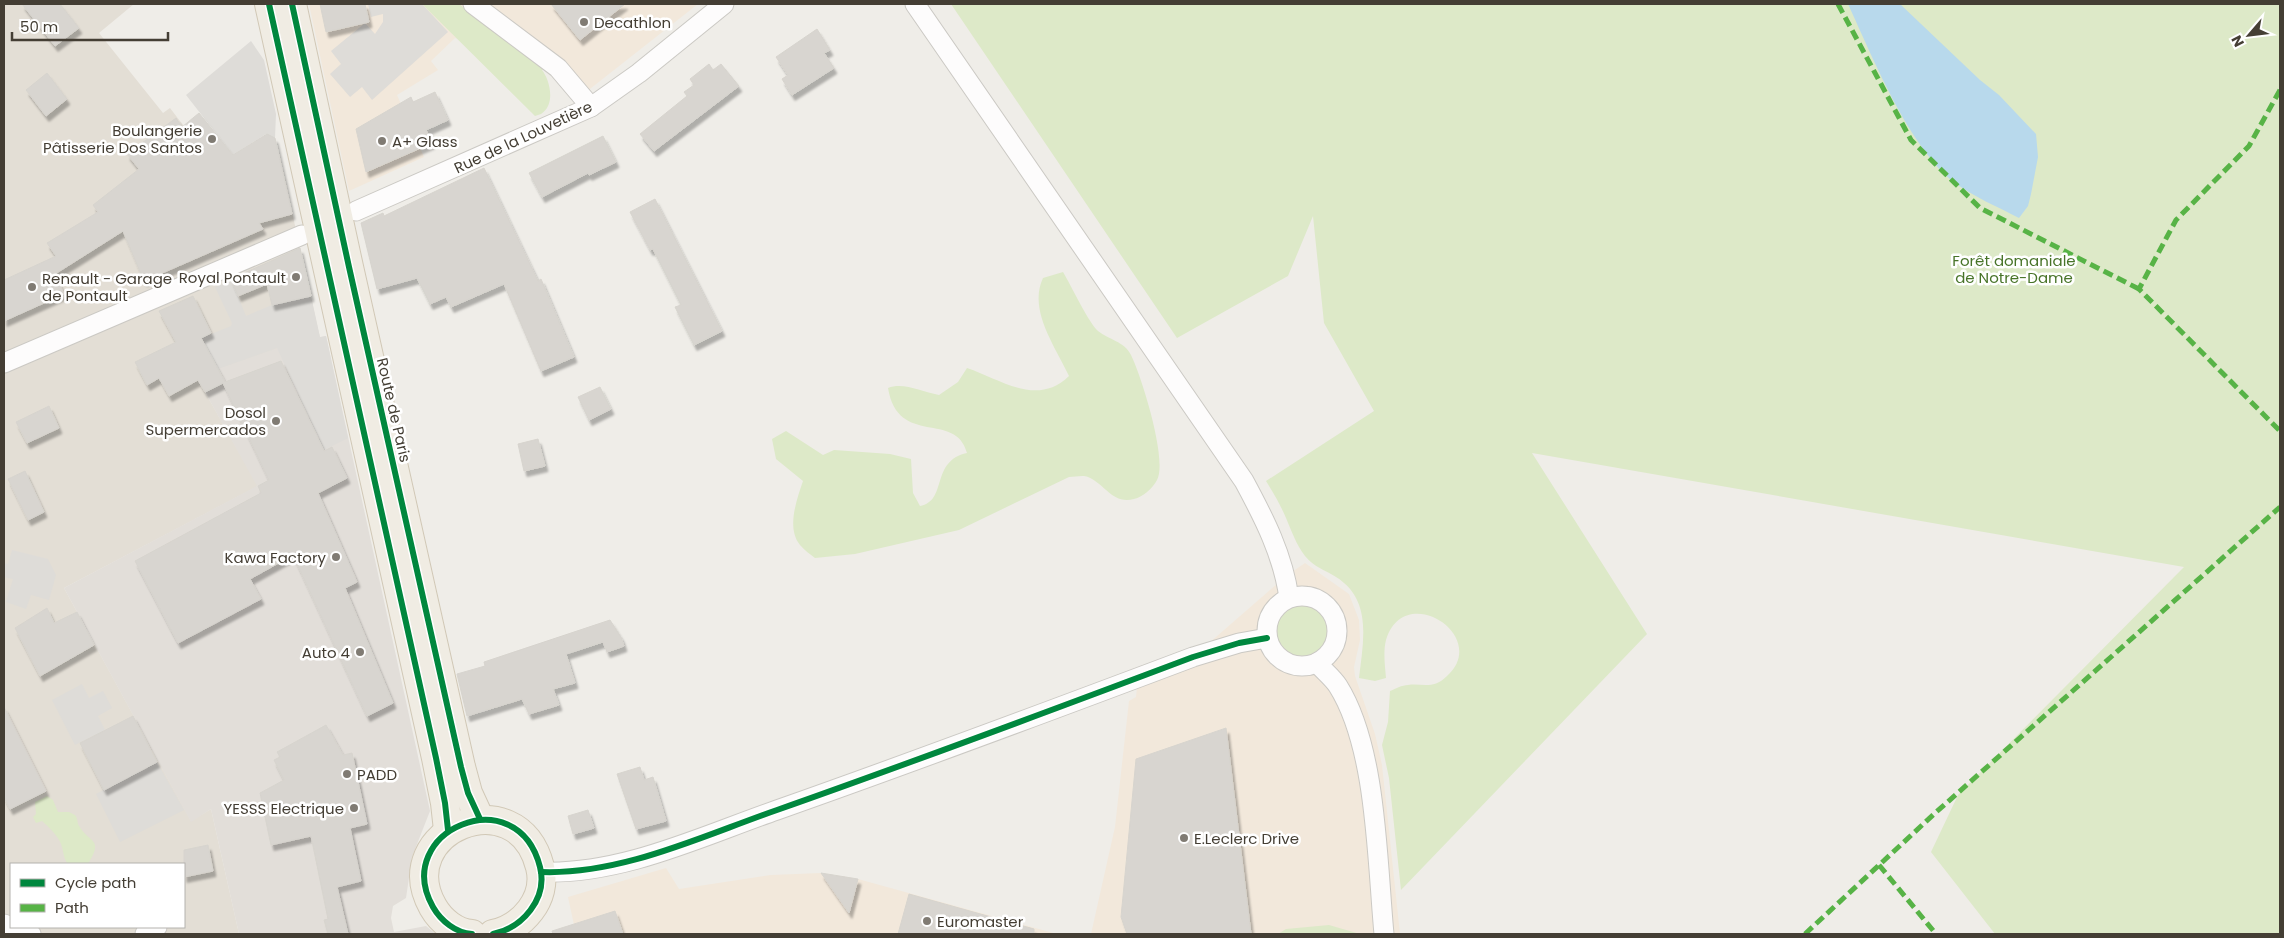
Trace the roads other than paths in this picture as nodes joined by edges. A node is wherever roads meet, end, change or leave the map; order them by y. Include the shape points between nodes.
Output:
1 (269, 4) edge
2 (292, 4) edge
3 (473, 4) edge
4 (724, 4) edge
5 (915, 4) edge
6 (591, 107) junction
7 (356, 212) dead end
8 (302, 235) dead end
9 (4, 363) edge
10 (1289, 598) junction
11 (1267, 638) junction
12 (1318, 664) junction
13 (480, 819) junction
14 (448, 830) junction
15 (541, 872) junction
16 (15, 928) edge
17 (500, 933) edge
18 (31, 934) edge
19 (467, 934) edge
20 (472, 934) edge
21 (1384, 934) edge

1 - 14 main road via 446,802
2 - 13 main road, Route de Paris via 461,767
3 - 6 street via 558,68
4 - 6 street, Rue de la Louvetière via 639,73
5 - 10 street via 1229,457 1263,516 1286,576
6 - 7 street, Rue de la Louvetière
8 - 9 street
10 - 11 street via 1280,603 1269,618
10 - 12 street via 1312,597 1323,602 1337,622 1338,635 1334,647
11 - 12 street via 1271,648 1286,663 1307,667
11 - 15 street via 1193,657 900,767 636,859 577,872
12 - 21 street via 1337,685 1349,707 1364,752
13 - 14 main road via 463,822
13 - 15 main road via 498,821 514,828 527,840
14 - 19 main road via 429,855 425,886 436,912 444,921
15 - 17 main road via 540,891 532,908 520,922
16 - 18 street
19 - 20 main road

